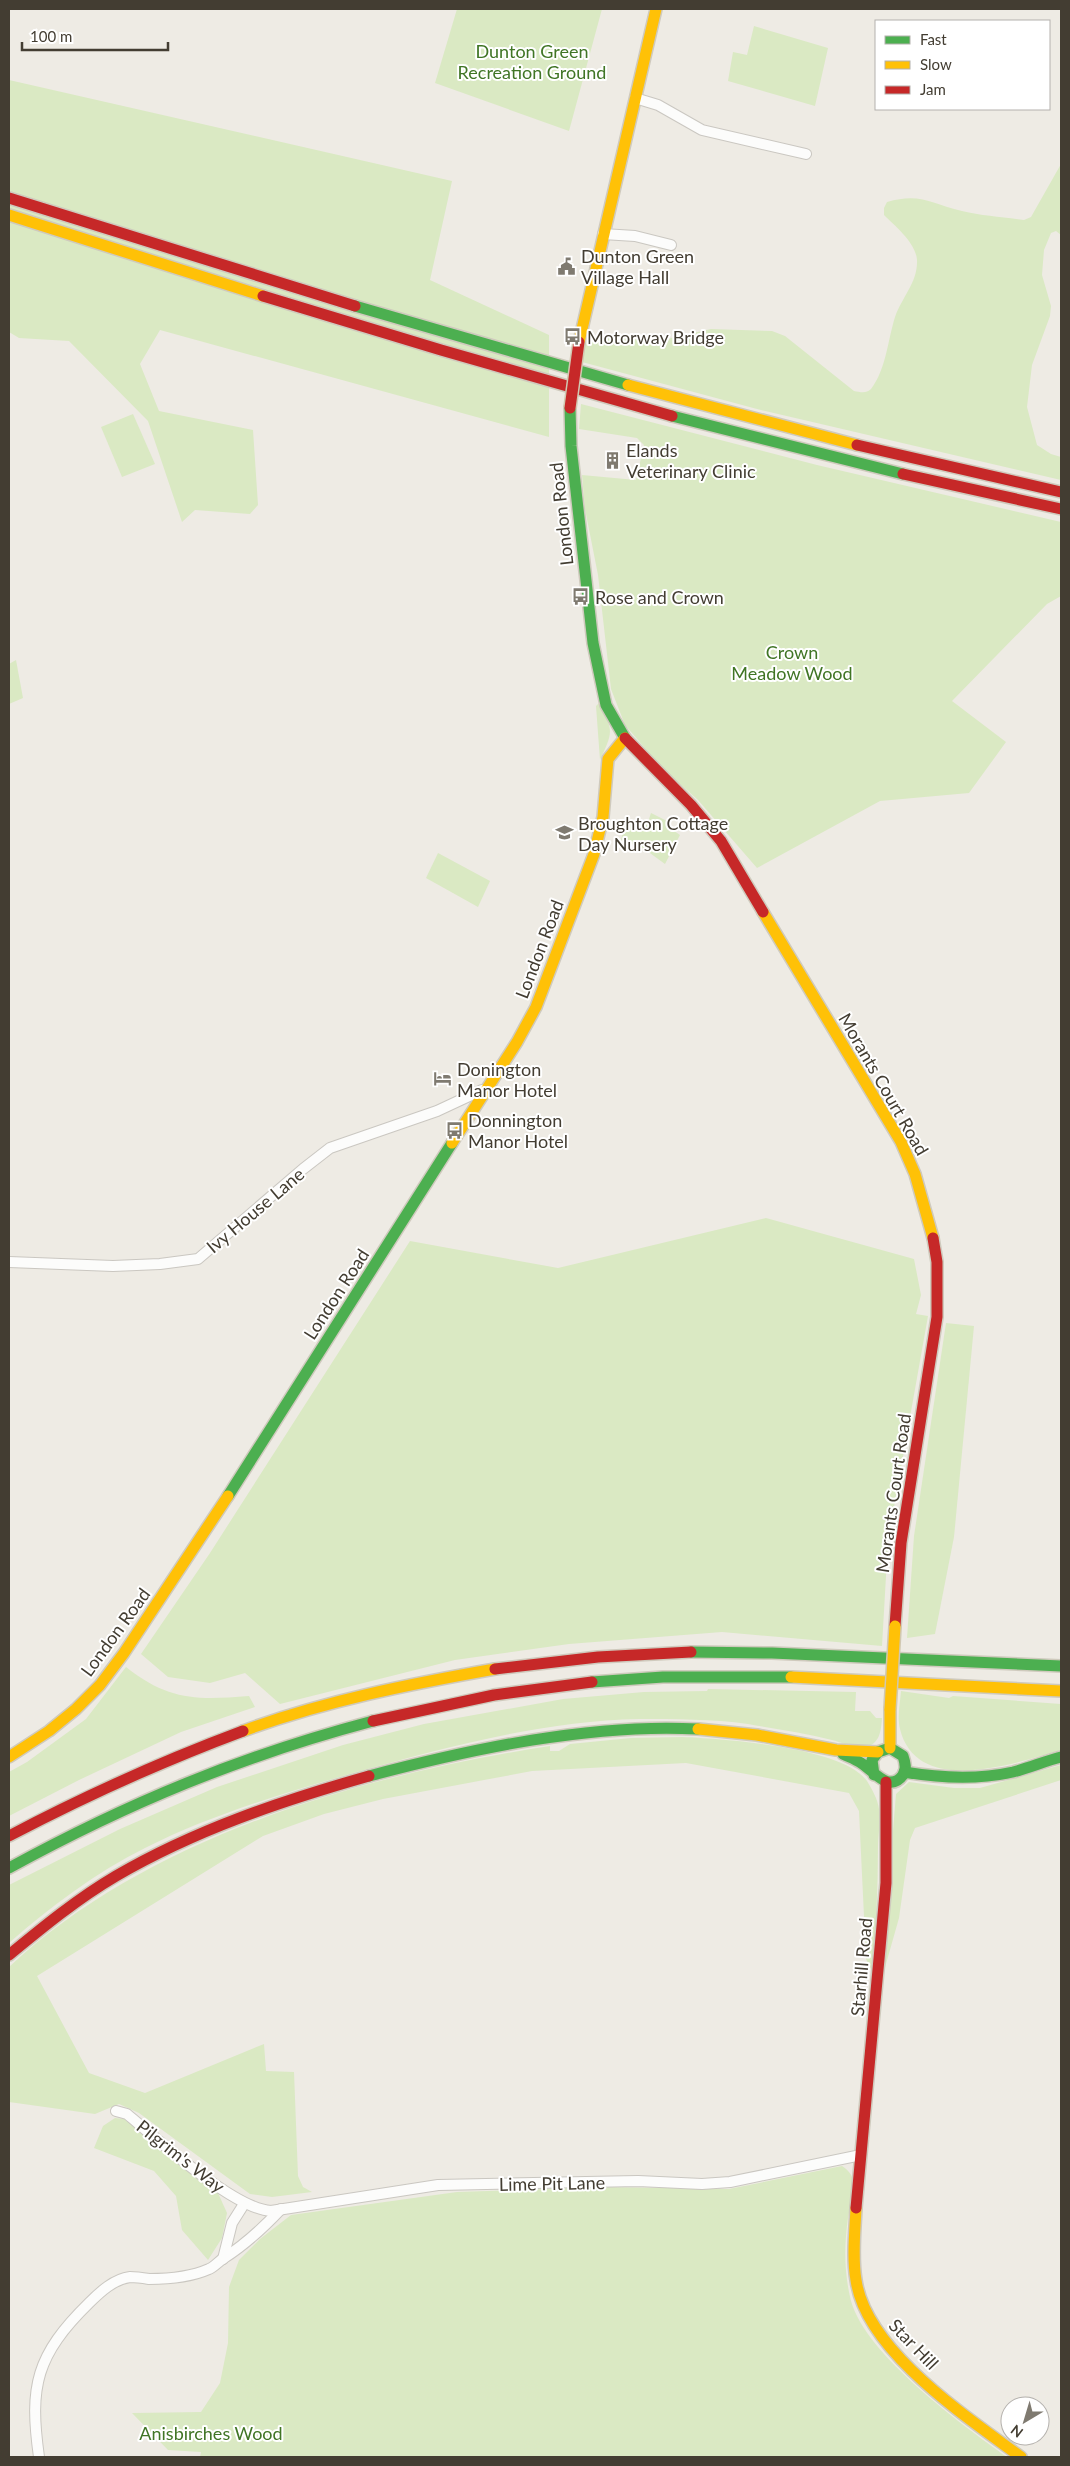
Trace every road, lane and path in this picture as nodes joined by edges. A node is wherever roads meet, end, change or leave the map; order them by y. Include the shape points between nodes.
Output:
1 (656, 9) edge
2 (635, 98) junction
3 (806, 154) dead end
4 (9, 198) edge
5 (9, 215) edge
6 (603, 234) junction
7 (671, 245) dead end
8 (1061, 492) edge
9 (1061, 509) edge
10 (625, 738) junction
11 (486, 1090) junction
12 (9, 1262) edge
13 (1061, 1666) edge
14 (1061, 1691) edge
15 (890, 1748) junction
16 (841, 1752) junction
17 (878, 1752) junction
18 (1061, 1756) edge
19 (9, 1757) edge
20 (904, 1772) junction
21 (874, 1775) junction
22 (886, 1782) junction
23 (9, 1836) edge
24 (9, 1868) edge
25 (9, 1955) edge
26 (116, 2111) dead end
27 (861, 2155) junction
28 (244, 2204) junction
29 (281, 2209) junction
30 (223, 2259) junction
31 (39, 2457) edge
32 (1021, 2457) edge

1 - 2 main road, London Road
2 - 3 street via 658,105 702,130
2 - 6 main road, London Road
4 - 8 main road via 323,298 587,376 832,439
5 - 9 main road via 254,293 588,393 843,459
6 - 7 street via 635,236
6 - 10 main road, London Road, bridge via 579,342 570,408 571,446 596,666 606,705
10 - 11 main road, London Road via 608,759 603,817 594,854 536,1007
10 - 15 main road, Morants Court Road, bridge via 692,805 721,841 901,1142 925,1203 937,1262 937,1317 901,1543 894,1626
11 - 12 street, Ivy House Lane via 437,1111 330,1148 198,1259 113,1266
11 - 19 main road, London Road via 124,1653 100,1685 76,1709
13 - 23 main road via 804,1653 684,1652 579,1659 489,1670 388,1690 241,1732 165,1760
14 - 24 main road via 870,1679 713,1676 609,1681 504,1694 398,1715 249,1760 106,1818
15 - 17 main road
15 - 20 main road via 903,1756
16 - 17 main road
16 - 21 main road
16 - 25 main road via 730,1731 629,1729 552,1738 417,1764 297,1798 176,1844 115,1875 60,1912
17 - 21 main road via 871,1765
18 - 20 main road via 1014,1772 974,1778 940,1778
20 - 22 main road via 897,1780
21 - 22 main road
22 - 27 main road, Starhill Road via 886,1883
26 - 28 street, Pilgrim's Way via 127,2114
27 - 29 street, Lime Pit Lane via 730,2182 438,2185
27 - 32 main road, Star Hill via 854,2255 856,2282 876,2331 913,2372
28 - 29 street, Lime Pit Lane via 261,2210
28 - 30 street via 232,2223
29 - 30 street via 239,2250
30 - 31 street via 210,2269 173,2278 130,2277 116,2281 70,2322 45,2358 39,2378 34,2418

